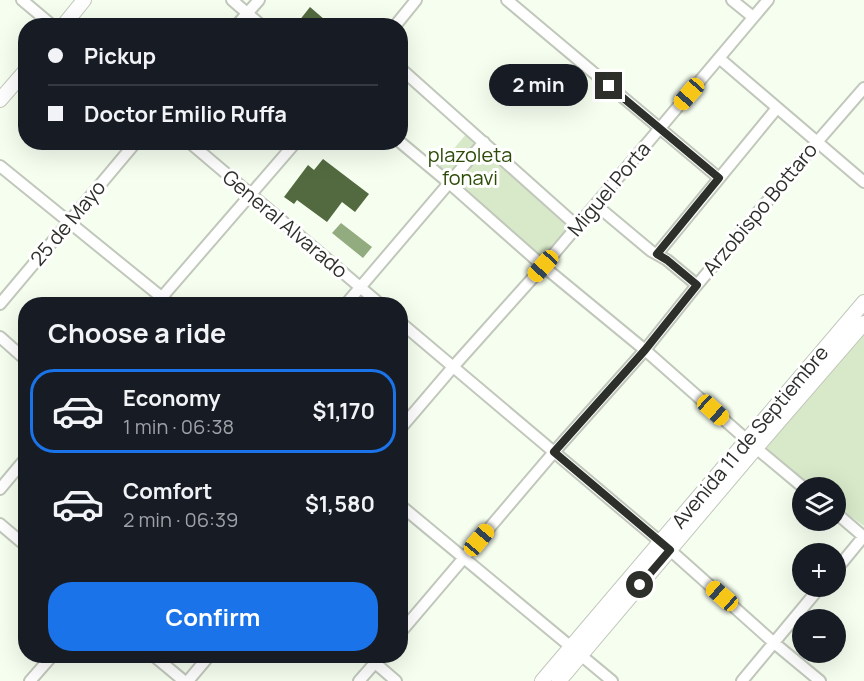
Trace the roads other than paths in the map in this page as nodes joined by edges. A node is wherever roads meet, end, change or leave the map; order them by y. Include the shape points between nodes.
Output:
1 (22, 0) edge
2 (84, 0) edge
3 (232, 0) edge
4 (259, 0) edge
5 (416, 0) edge
6 (507, 0) edge
7 (732, 0) edge
8 (768, 0) edge
9 (247, 13) junction
10 (753, 17) junction
11 (43, 18) edge
12 (69, 18) edge
13 (243, 18) edge
14 (253, 18) edge
15 (401, 18) edge
16 (719, 58) junction
17 (408, 75) edge
18 (18, 79) edge
19 (864, 88) edge
20 (0, 100) edge
21 (777, 108) junction
22 (660, 129) junction
23 (484, 142) junction
24 (817, 142) junction
25 (408, 149) edge
26 (129, 150) edge
27 (198, 150) edge
28 (289, 150) edge
29 (0, 166) edge
30 (719, 178) junction
31 (448, 182) junction
32 (864, 182) edge
33 (250, 196) junction
34 (596, 205) junction
35 (69, 222) junction
36 (577, 226) junction
37 (657, 254) junction
38 (543, 266) junction
39 (697, 285) junction
40 (360, 287) junction
41 (157, 297) edge
42 (167, 297) edge
43 (352, 297) edge
44 (372, 297) edge
45 (864, 302) edge
46 (0, 303) edge
47 (864, 323) edge
48 (408, 329) edge
49 (0, 337) edge
50 (645, 350) junction
51 (18, 353) edge
52 (453, 368) junction
53 (408, 420) edge
54 (751, 444) junction
55 (554, 452) junction
56 (18, 468) edge
57 (792, 478) edge
58 (0, 489) edge
59 (408, 512) edge
60 (846, 522) edge
61 (0, 524) edge
62 (864, 537) edge
63 (18, 539) edge
64 (665, 546) junction
65 (464, 558) junction
66 (846, 558) edge
67 (812, 597) edge
68 (408, 624) edge
69 (773, 642) junction
70 (576, 651) junction
71 (46, 663) edge
72 (163, 663) edge
73 (203, 663) edge
74 (371, 663) edge
75 (379, 663) edge
76 (30, 681) edge
77 (186, 681) edge
78 (359, 681) edge
79 (396, 681) edge
80 (543, 681) edge
81 (559, 681) edge
82 (612, 681) edge
83 (742, 681) edge
84 (820, 681) edge

1 - 11 street
2 - 12 main road
3 - 9 street
4 - 9 street
5 - 15 street
6 - 22 street
7 - 10 street
8 - 10 street, Miguel Porta
9 - 13 street
9 - 14 street
10 - 16 street, Miguel Porta
16 - 21 street
16 - 22 street, Miguel Porta
17 - 23 street
18 - 20 main road
19 - 24 street, Arzobispo Bottaro
21 - 24 street
21 - 30 street
22 - 30 street
22 - 34 street, Miguel Porta
23 - 31 street
23 - 36 street
24 - 32 street
24 - 39 street, Arzobispo Bottaro
25 - 31 street
26 - 35 street, 25 de Mayo
27 - 33 street, General Alvarado
28 - 33 street
29 - 35 street
30 - 37 street
31 - 38 street
31 - 40 street
33 - 40 street, General Alvarado
33 - 42 street
34 - 36 street, Miguel Porta
34 - 37 street
35 - 41 street
35 - 46 street, 25 de Mayo
36 - 38 street, Miguel Porta
37 - 39 street
38 - 50 street
38 - 52 street, Miguel Porta
39 - 50 street, Arzobispo Bottaro
40 - 43 street
40 - 44 street, General Alvarado
45 - 54 main road, Avenida 11 de Septiembre
47 - 54 main road, Avenida 11 de Septiembre
48 - 52 street
49 - 51 street
50 - 54 street
50 - 55 street, Arzobispo Bottaro
52 - 53 street, Miguel Porta
52 - 55 street
54 - 57 street
54 - 64 main road, Avenida 11 de Septiembre
55 - 64 street
55 - 65 street, Arzobispo Bottaro
56 - 58 street
59 - 65 street
60 - 62 street
61 - 63 street
62 - 66 street
64 - 69 street
64 - 70 main road, Avenida 11 de Septiembre
65 - 68 street, Arzobispo Bottaro
65 - 70 street
67 - 69 street
69 - 83 street
69 - 84 street
70 - 80 main road, Avenida 11 de Septiembre
70 - 81 main road, Avenida 11 de Septiembre
70 - 82 street
71 - 76 street
72 - 77 street
73 - 77 street
74 - 78 street
75 - 79 street

